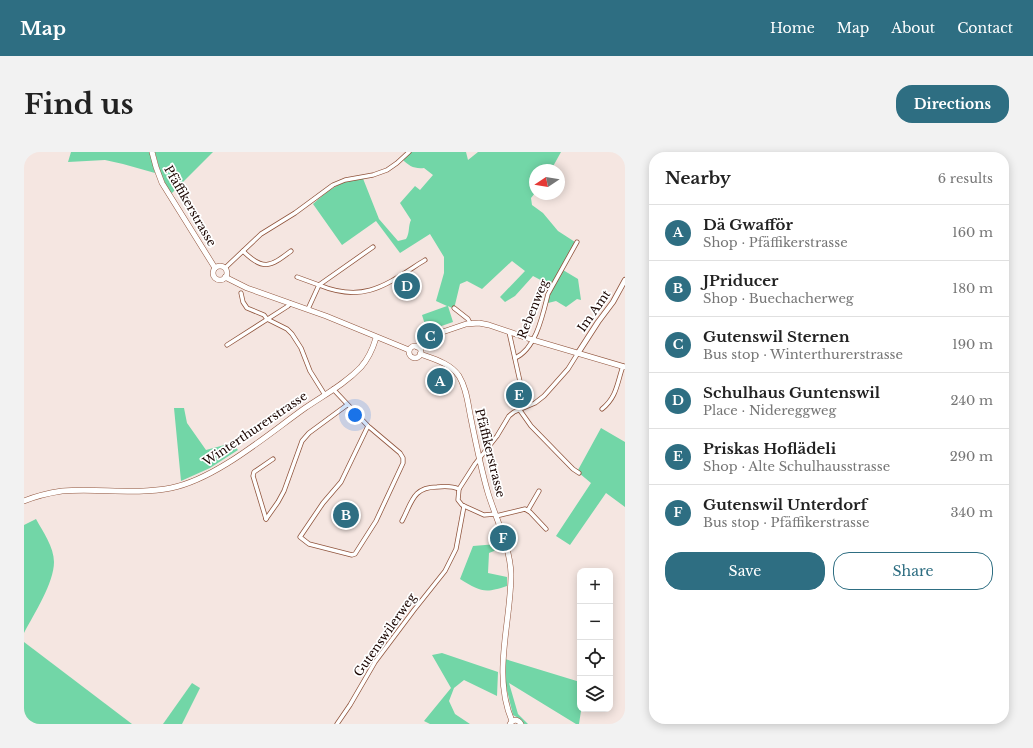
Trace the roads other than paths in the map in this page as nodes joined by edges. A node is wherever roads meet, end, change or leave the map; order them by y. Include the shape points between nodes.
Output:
1 (152, 152) edge
2 (409, 152) edge
3 (577, 242) dead end
4 (374, 247) dead end
5 (243, 251) junction
6 (291, 251) dead end
7 (425, 260) dead end
8 (215, 268) junction
9 (225, 268) junction
10 (225, 277) junction
11 (297, 277) dead end
12 (625, 280) edge
13 (319, 285) junction
14 (241, 293) dead end
15 (290, 303) junction
16 (454, 308) dead end
17 (308, 309) junction
18 (267, 319) junction
19 (470, 323) junction
20 (509, 332) junction
21 (376, 338) junction
22 (532, 341) junction
23 (227, 345) dead end
24 (417, 347) junction
25 (409, 350) junction
26 (578, 353) junction
27 (420, 354) junction
28 (515, 358) junction
29 (624, 366) edge
30 (333, 389) junction
31 (325, 394) junction
32 (347, 405) junction
33 (519, 409) junction
34 (602, 409) dead end
35 (368, 426) junction
36 (273, 459) dead end
37 (479, 460) junction
38 (579, 473) dead end
39 (459, 488) junction
40 (539, 491) dead end
41 (24, 501) edge
42 (464, 506) junction
43 (528, 510) junction
44 (495, 515) junction
45 (402, 521) dead end
46 (546, 529) dead end
47 (511, 722) edge
48 (337, 724) edge
49 (521, 724) edge

1 - 8 main road, Pfäffikerstrasse via 162,183
2 - 5 street via 387,170 333,185 262,234
3 - 22 street, Rebenweg via 548,294 544,313
4 - 13 street
5 - 6 street via 255,262 265,265
5 - 9 street
7 - 13 street via 384,285 369,291 346,293
8 - 9 main road
8 - 10 main road, Pfäffikerstrasse via 215,278 220,280
9 - 10 main road
10 - 15 main road, Pfäffikerstrasse via 247,288
11 - 13 street
12 - 26 street, Im Amt via 614,302
13 - 17 street
14 - 18 street via 247,308 264,315
15 - 17 main road, Pfäffikerstrasse
15 - 18 street
16 - 19 street
17 - 21 main road, Pfäffikerstrasse
18 - 23 street
18 - 31 street via 292,334
19 - 20 main road via 484,324
19 - 24 main road via 425,338
20 - 22 main road
20 - 28 street
21 - 25 main road, Pfäffikerstrasse
21 - 30 main road, Winterthurerstrasse via 368,357 360,367
22 - 26 main road
22 - 28 street, Rebenweg via 523,354
24 - 25 main road
24 - 27 main road
25 - 27 main road via 412,358 417,358
26 - 29 main road
26 - 33 street via 549,392 535,403
27 - 37 main road, Pfäffikerstrasse via 447,365 462,382
28 - 33 street via 522,391
29 - 34 street via 610,402
30 - 31 main road, Winterthurerstrasse
30 - 32 street
31 - 41 main road, Winterthurerstrasse via 231,460 188,483 155,490 61,491
32 - 35 street
32 - 36 street via 302,441 284,491 266,519 253,476 254,472
33 - 37 street via 509,416
33 - 38 street via 531,426
35 - 35 street via 341,482 300,537 309,544 355,554 376,521 402,463 402,457
37 - 39 street
37 - 44 main road, Pfäffikerstrasse
39 - 42 street via 458,500
39 - 45 street via 450,486 421,489 414,496
40 - 43 street
42 - 44 street via 484,516
42 - 48 street, Gutenswilerweg via 458,541 451,560 375,662
43 - 44 street
43 - 46 street
44 - 47 main road, Pfäffikerstrasse via 510,569 503,669 506,704
47 - 49 main road, Pfäffikerstrasse via 517,720

